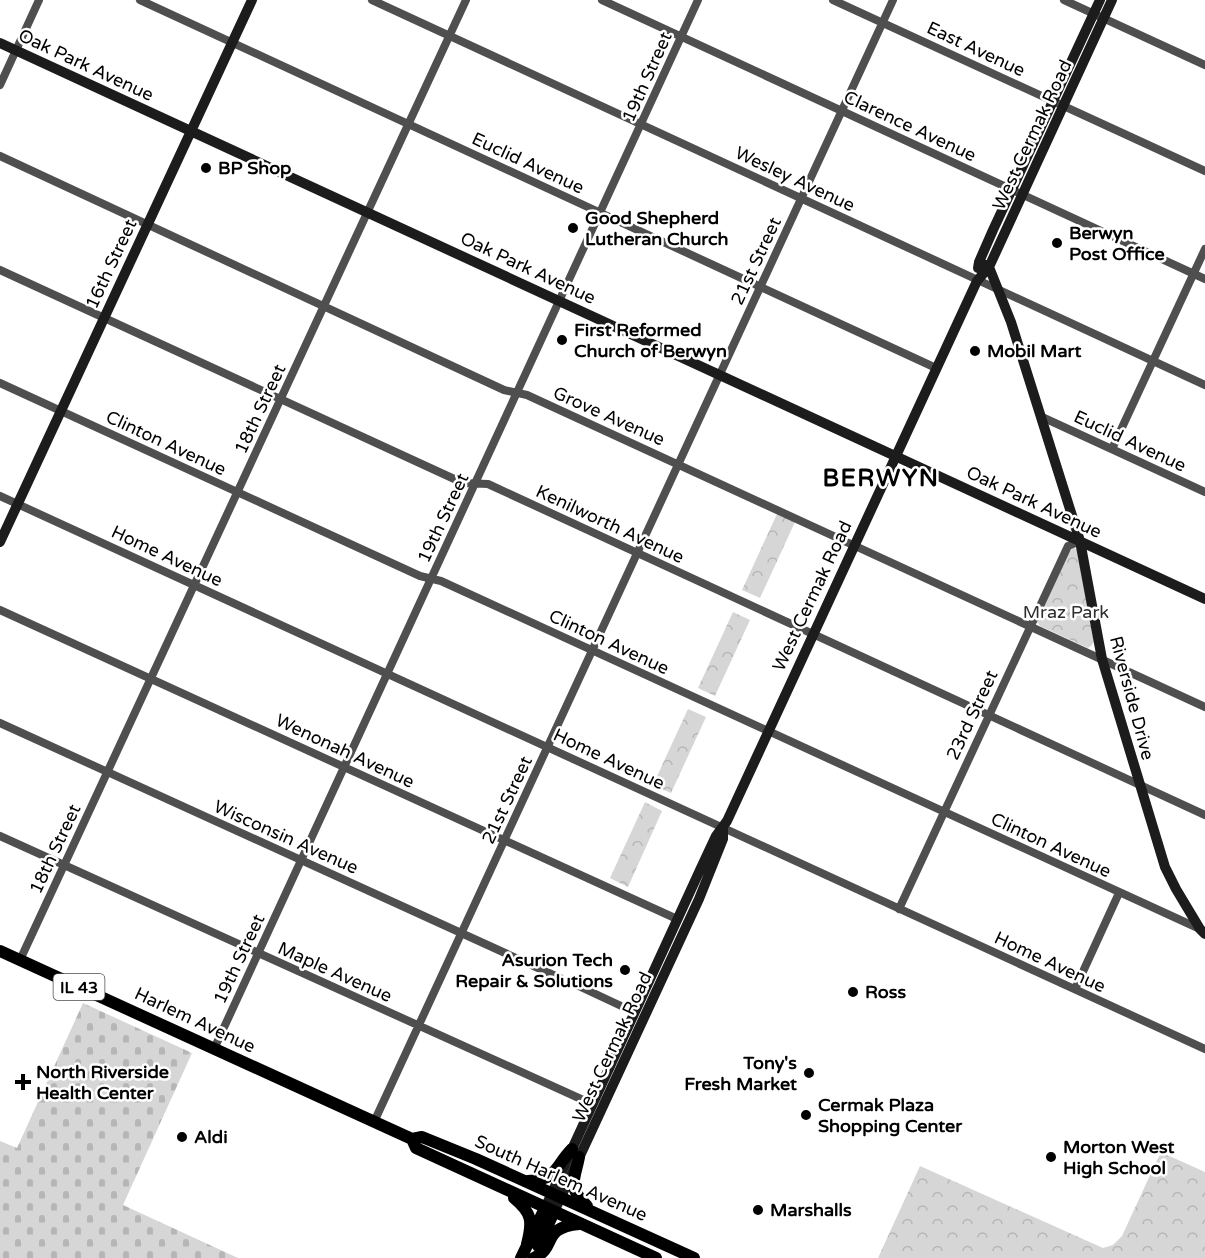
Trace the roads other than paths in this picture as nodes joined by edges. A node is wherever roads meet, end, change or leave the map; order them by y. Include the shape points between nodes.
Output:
1 (39, 0) edge
2 (140, 0) edge
3 (252, 0) edge
4 (372, 0) edge
5 (466, 0) edge
6 (602, 0) edge
7 (698, 0) edge
8 (833, 0) edge
9 (893, 0) edge
10 (1064, 0) edge
11 (1100, 0) edge
12 (1112, 0) edge
13 (1093, 14) junction
14 (1104, 18) junction
15 (882, 22) junction
16 (449, 36) junction
17 (681, 37) junction
18 (0, 43) edge
19 (232, 43) junction
20 (16, 51) junction
21 (1205, 65) edge
22 (0, 85) edge
23 (1053, 101) junction
24 (1063, 106) junction
25 (842, 111) junction
26 (408, 124) junction
27 (642, 125) junction
28 (191, 131) junction
29 (0, 156) edge
30 (1205, 171) edge
31 (1017, 192) junction
32 (802, 199) junction
33 (368, 213) junction
34 (601, 213) junction
35 (148, 224) junction
36 (1205, 249) edge
37 (984, 264) junction
38 (0, 270) edge
39 (1194, 274) junction
40 (1205, 279) edge
41 (977, 281) junction
42 (761, 287) junction
43 (999, 291) junction
44 (560, 301) junction
45 (324, 306) junction
46 (104, 318) junction
47 (1153, 361) junction
48 (936, 368) junction
49 (720, 375) junction
50 (0, 383) edge
51 (1205, 385) edge
52 (518, 393) junction
53 (281, 399) junction
54 (61, 411) junction
55 (1042, 417) junction
56 (1112, 449) junction
57 (895, 456) junction
58 (679, 464) junction
59 (476, 484) junction
60 (238, 492) junction
61 (1205, 492) edge
62 (0, 496) edge
63 (18, 504) junction
64 (1080, 541) junction
65 (0, 542) edge
66 (854, 544) junction
67 (638, 553) junction
68 (432, 579) junction
69 (195, 585) junction
70 (1205, 599) edge
71 (0, 610) edge
72 (1029, 626) junction
73 (813, 633) junction
74 (592, 651) junction
75 (1102, 659) junction
76 (388, 674) junction
77 (151, 679) junction
78 (1205, 707) edge
79 (988, 715) junction
80 (0, 723) edge
81 (768, 731) junction
82 (548, 747) junction
83 (344, 767) junction
84 (108, 772) junction
85 (1139, 785) junction
86 (943, 812) junction
87 (1205, 815) edge
88 (723, 828) junction
89 (0, 836) edge
90 (505, 841) junction
91 (302, 860) junction
92 (64, 866) junction
93 (1119, 893) junction
94 (899, 909) junction
95 (677, 919) junction
96 (1203, 931) edge
97 (462, 933) junction
98 (0, 951) edge
99 (258, 953) junction
100 (20, 960) junction
101 (560, 978) dead end
102 (570, 982) dead end
103 (1075, 989) junction
104 (634, 1012) junction
105 (419, 1026) junction
106 (214, 1049) junction
107 (1205, 1049) edge
108 (592, 1104) junction
109 (374, 1122) junction
110 (412, 1139) junction
111 (576, 1153) junction
112 (525, 1181) junction
113 (501, 1188) junction
114 (556, 1195) junction
115 (549, 1210) junction
116 (592, 1211) junction
117 (580, 1224) junction
118 (527, 1244) junction
119 (521, 1258) edge
120 (533, 1258) edge
121 (656, 1258) edge
122 (694, 1258) edge

1 - 20 street
2 - 19 street, Euclid Avenue
3 - 19 street, 16th Street
4 - 16 street, Wesley Avenue
5 - 16 street, 18th Street
6 - 17 street, Clarence Avenue
7 - 17 street, 19th Street
8 - 15 street, East Avenue
9 - 15 street, 21st Street
10 - 13 street
11 - 13 street, West Cermak Road
12 - 14 street, West Cermak Road
13 - 14 street
13 - 23 street, West Cermak Road
14 - 21 street
14 - 24 street, West Cermak Road
15 - 23 street, East Avenue
15 - 25 street, 21st Street
16 - 26 street, 18th Street
16 - 27 street, Wesley Avenue
17 - 25 street, Clarence Avenue
17 - 27 street, 19th Street
18 - 20 street, Oak Park Avenue
19 - 26 street, Euclid Avenue
19 - 28 street, 16th Street
20 - 22 street
20 - 28 street, Oak Park Avenue
23 - 24 street, East Avenue
23 - 31 street, West Cermak Road
24 - 30 street, East Avenue
24 - 31 street, West Cermak Road
25 - 31 street, Clarence Avenue
25 - 32 street, 21st Street
26 - 33 street, 18th Street
26 - 34 street, Euclid Avenue
27 - 32 street, Wesley Avenue
27 - 34 street, 19th Street
28 - 33 street, Oak Park Avenue
28 - 35 street, 16th Street
29 - 35 street, Grove Avenue
31 - 37 street, West Cermak Road
31 - 39 street, Clarence Avenue
32 - 41 street, Wesley Avenue
32 - 42 street, 21st Street
33 - 44 street, Oak Park Avenue
33 - 45 street, 18th Street
34 - 42 street, Euclid Avenue
34 - 44 street, 19th Street
35 - 45 street, Grove Avenue
35 - 46 street, 16th Street
36 - 39 street
37 - 41 street, West Cermak Road
37 - 43 street, Riverside Drive
38 - 46 street, Kenilworth Avenue
39 - 40 street, Clarence Avenue
39 - 47 street
41 - 43 street, Wesley Avenue
41 - 48 street, West Cermak Road
42 - 48 street, Euclid Avenue
42 - 49 street, 21st Street
43 - 47 street, Wesley Avenue
43 - 55 street, Riverside Drive
44 - 49 street, Oak Park Avenue
44 - 52 street, 19th Street
45 - 52 street, Grove Avenue
45 - 53 street, 18th Street
46 - 53 street, Kenilworth Avenue
46 - 54 street, 16th Street
47 - 51 street, Wesley Avenue
47 - 56 street
48 - 57 street, West Cermak Road
49 - 57 street, Oak Park Avenue
49 - 58 street, 21st Street
50 - 54 street, Clinton Avenue
52 - 58 street, Grove Avenue
52 - 59 street, 19th Street
53 - 59 street, Kenilworth Avenue via 463,483
53 - 60 street, 18th Street
54 - 60 street, Clinton Avenue
54 - 63 street, 16th Street
55 - 56 street, Euclid Avenue
55 - 64 street, Riverside Drive
56 - 61 street, Euclid Avenue
57 - 64 street, Oak Park Avenue
57 - 66 street, West Cermak Road
58 - 66 street, Grove Avenue
58 - 67 street, 21st Street
59 - 67 street, Kenilworth Avenue via 488,484
59 - 68 street, 19th Street
60 - 68 street, Clinton Avenue
60 - 69 street, 18th Street
62 - 63 street, Home Avenue
63 - 65 street, 16th Street
63 - 69 street, Home Avenue
64 - 70 street, Oak Park Avenue
64 - 72 street, 23rd Street via 1068,546
64 - 75 street, Riverside Drive
66 - 72 street, Grove Avenue
66 - 73 street, West Cermak Road
67 - 73 street, Kenilworth Avenue
67 - 74 street, 21st Street
68 - 74 street, Clinton Avenue
68 - 76 street, 19th Street
69 - 76 street, Home Avenue
69 - 77 street, 18th Street
71 - 77 street, Wenonah Avenue
72 - 75 street, Grove Avenue
72 - 79 street, 23rd Street
73 - 79 street, Kenilworth Avenue
73 - 81 street, West Cermak Road
74 - 81 street, Clinton Avenue
74 - 82 street, 21st Street
75 - 78 street, Grove Avenue
75 - 85 street, Riverside Drive
76 - 82 street, Home Avenue
76 - 83 street, 19th Street
77 - 83 street, Wenonah Avenue
77 - 84 street, 18th Street
79 - 85 street, Kenilworth Avenue
79 - 86 street, 23rd Street
80 - 84 street, Wisconsin Avenue
81 - 86 street, Clinton Avenue
81 - 88 street, West Cermak Road
82 - 88 street, Home Avenue
82 - 90 street, 21st Street
83 - 90 street, Wenonah Avenue
83 - 91 street, 19th Street
84 - 91 street, Wisconsin Avenue
84 - 92 street, 18th Street
85 - 87 street, Kenilworth Avenue
85 - 96 street, Riverside Drive via 1165,867
86 - 93 street, Clinton Avenue
86 - 94 street, 23rd Street
88 - 94 street, Home Avenue
88 - 95 street, West Cermak Road
88 - 111 street, West Cermak Road via 723,838 699,899
89 - 92 street, Maple Avenue
90 - 95 street, Wenonah Avenue
90 - 97 street, 21st Street
91 - 97 street, Wisconsin Avenue
91 - 99 street, 19th Street
92 - 99 street, Maple Avenue
92 - 100 street, 18th Street
93 - 96 street, Clinton Avenue
93 - 103 street
94 - 103 street, Home Avenue
95 - 104 street, West Cermak Road
97 - 101 street, Wisconsin Avenue
97 - 105 street, 21st Street
98 - 100 main road, Harlem Avenue / IL 43
99 - 105 street, Maple Avenue
99 - 106 street, 19th Street
100 - 106 main road, Harlem Avenue / IL 43
102 - 104 street
103 - 107 street, Home Avenue
104 - 108 street, West Cermak Road
105 - 108 street, Maple Avenue
105 - 109 street, 21st Street
106 - 109 main road, Harlem Avenue / IL 43
108 - 111 street, West Cermak Road
109 - 110 main road, South Harlem Avenue / IL 43
110 - 112 main road, South Harlem Avenue / IL 43 via 422,1137
110 - 113 main road, South Harlem Avenue / IL 43 via 416,1148
111 - 112 main road via 561,1160 548,1178
111 - 114 street, West Cermak Road
111 - 116 main road via 574,1192
112 - 114 main road, South Harlem Avenue / IL 43
113 - 115 main road, South Harlem Avenue / IL 43
113 - 118 main road via 530,1216
114 - 115 street, West Cermak Road
114 - 116 main road, South Harlem Avenue / IL 43
115 - 117 main road, South Harlem Avenue / IL 43
115 - 118 main road
115 - 120 main road
116 - 122 main road, South Harlem Avenue / IL 43
117 - 120 main road via 561,1226 543,1254
117 - 121 main road, South Harlem Avenue / IL 43
118 - 119 main road

